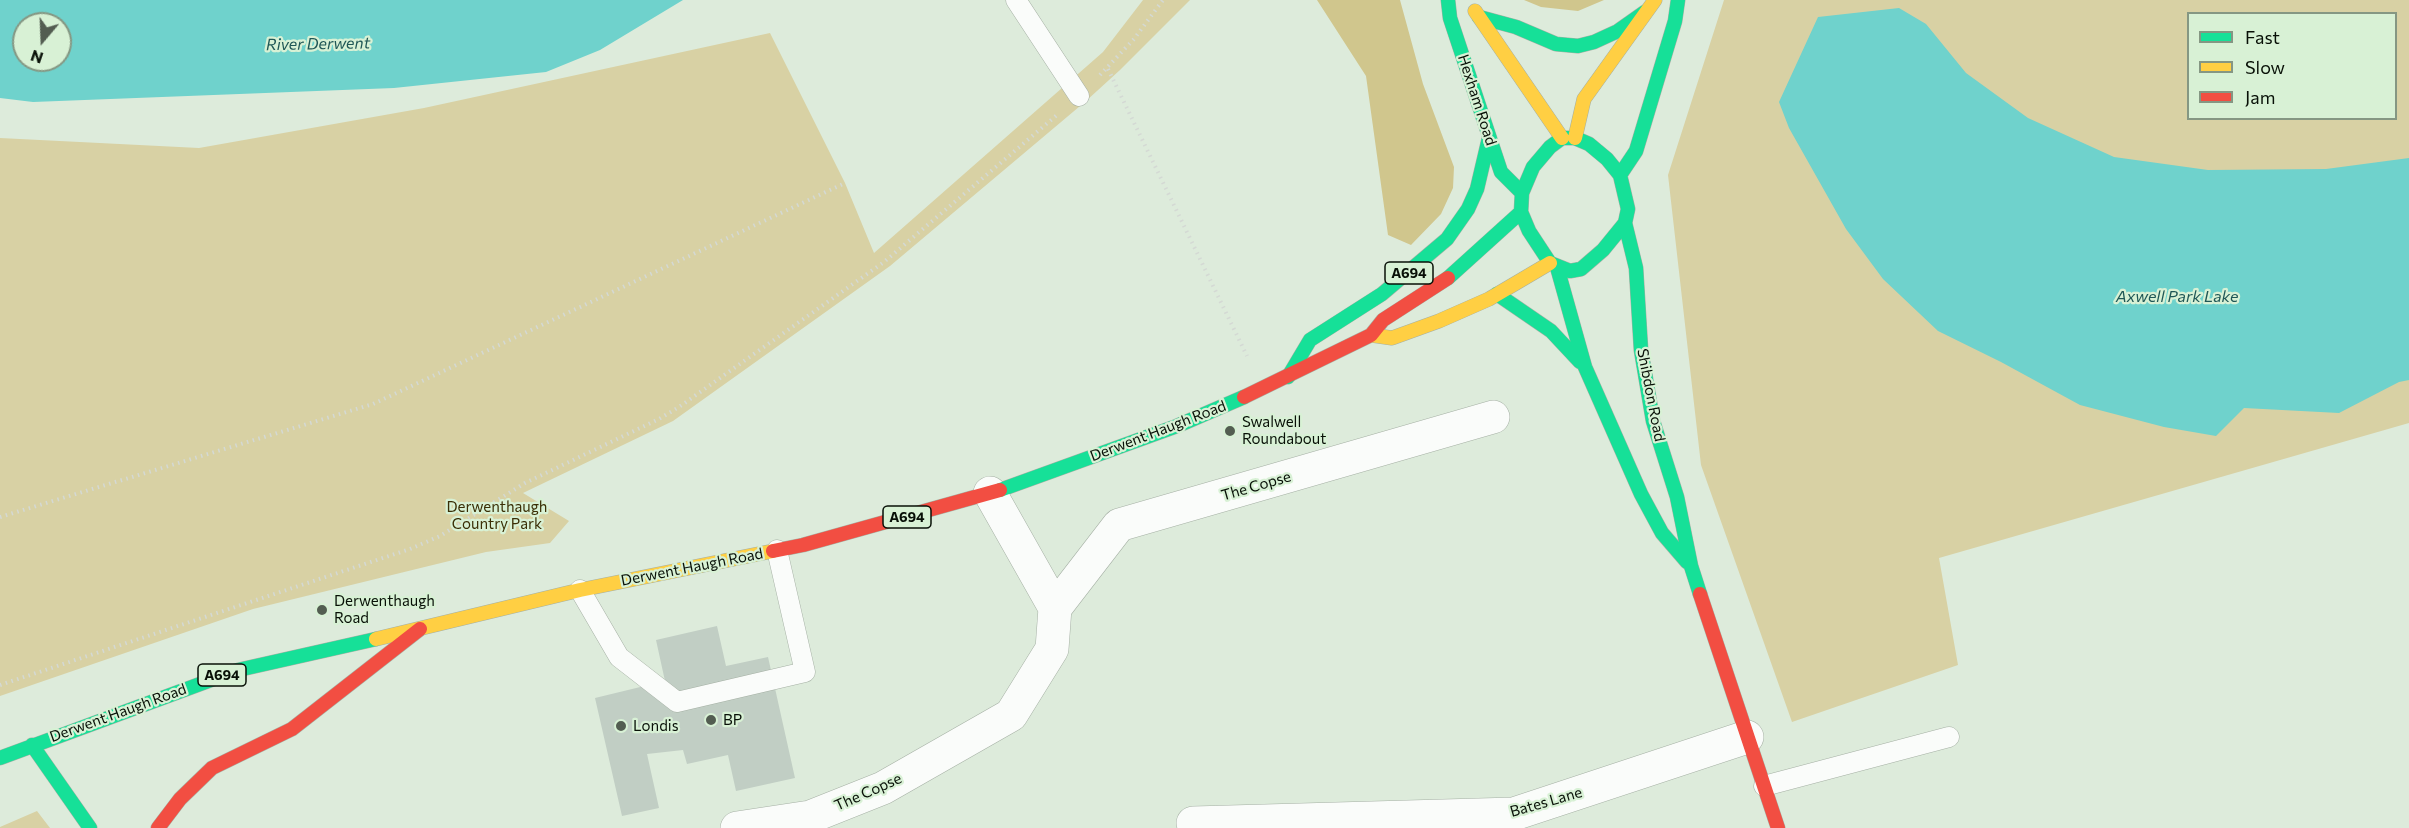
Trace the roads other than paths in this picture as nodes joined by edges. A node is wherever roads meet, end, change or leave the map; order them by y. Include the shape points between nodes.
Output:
1 (1016, 0) edge
2 (1449, 0) edge
3 (1468, 0) edge
4 (1655, 0) edge
5 (1678, 0) edge
6 (1645, 12) junction
7 (1479, 16) junction
8 (1079, 96) road end
9 (1489, 138) junction
10 (1569, 138) junction
11 (1620, 175) junction
12 (1522, 193) junction
13 (1521, 212) junction
14 (1625, 223) junction
15 (1554, 265) junction
16 (1497, 294) junction
17 (1371, 335) junction
18 (1585, 368) junction
19 (1288, 377) junction
20 (1493, 417) dead end
21 (990, 493) junction
22 (777, 550) junction
23 (1691, 566) junction
24 (580, 590) junction
25 (1055, 608) junction
26 (420, 629) junction
27 (1949, 737) dead end
28 (1747, 738) junction
29 (32, 745) junction
30 (0, 758) edge
31 (1764, 786) junction
32 (1515, 821) edge
33 (1193, 823) dead end
34 (90, 828) edge
35 (158, 828) edge
36 (737, 828) edge
37 (1778, 828) edge

1 - 8 lane
2 - 9 main road, Hexham Road via 1450,18
3 - 7 main road
4 - 6 main road
5 - 11 main road via 1636,151
6 - 7 main road via 1618,31 1578,46 1556,44
6 - 10 main road via 1584,99
7 - 10 main road
9 - 12 main road, Hexham Road via 1501,172
9 - 19 main road, A694 via 1477,189 1448,239 1382,294 1310,340
10 - 11 main road via 1588,144
10 - 12 main road via 1550,147 1533,167
11 - 14 main road via 1628,209
12 - 13 main road
13 - 15 main road via 1529,231
13 - 17 main road, Derwent Haugh Road / A694 via 1458,270 1383,320
14 - 15 main road, A694 via 1581,269 1570,271
14 - 23 main road, Shibdon Road via 1636,268 1646,386 1677,497
15 - 16 main road, Derwent Haugh Road / A694
15 - 18 main road, Shibdon Road
16 - 17 main road, Derwent Haugh Road / A694 via 1392,338
16 - 18 main road via 1551,331
17 - 19 main road, Derwent Haugh Road / A694
18 - 23 main road, Shibdon Road via 1657,523
19 - 21 main road, Derwent Haugh Road / A694 via 1177,426
20 - 25 street, The Copse via 1119,525
21 - 22 main road, Derwent Haugh Road / A694
21 - 25 street
22 - 24 main road, Derwent Haugh Road / A694
22 - 24 lane via 805,672 677,702 619,657
23 - 28 main road, Shibdon Road
24 - 26 main road, Derwent Haugh Road / A694
25 - 36 street, The Copse via 1052,649 1011,715 883,788 810,817
26 - 29 main road, Derwent Haugh Road / A694 via 237,670
26 - 35 main road via 292,729 212,768 180,799
27 - 31 lane
28 - 31 main road, Shibdon Road
28 - 32 street, Bates Lane
29 - 30 main road, Derwent Haugh Road / A694
29 - 34 main road
31 - 37 main road, Shibdon Road
32 - 33 street, Bates Lane

